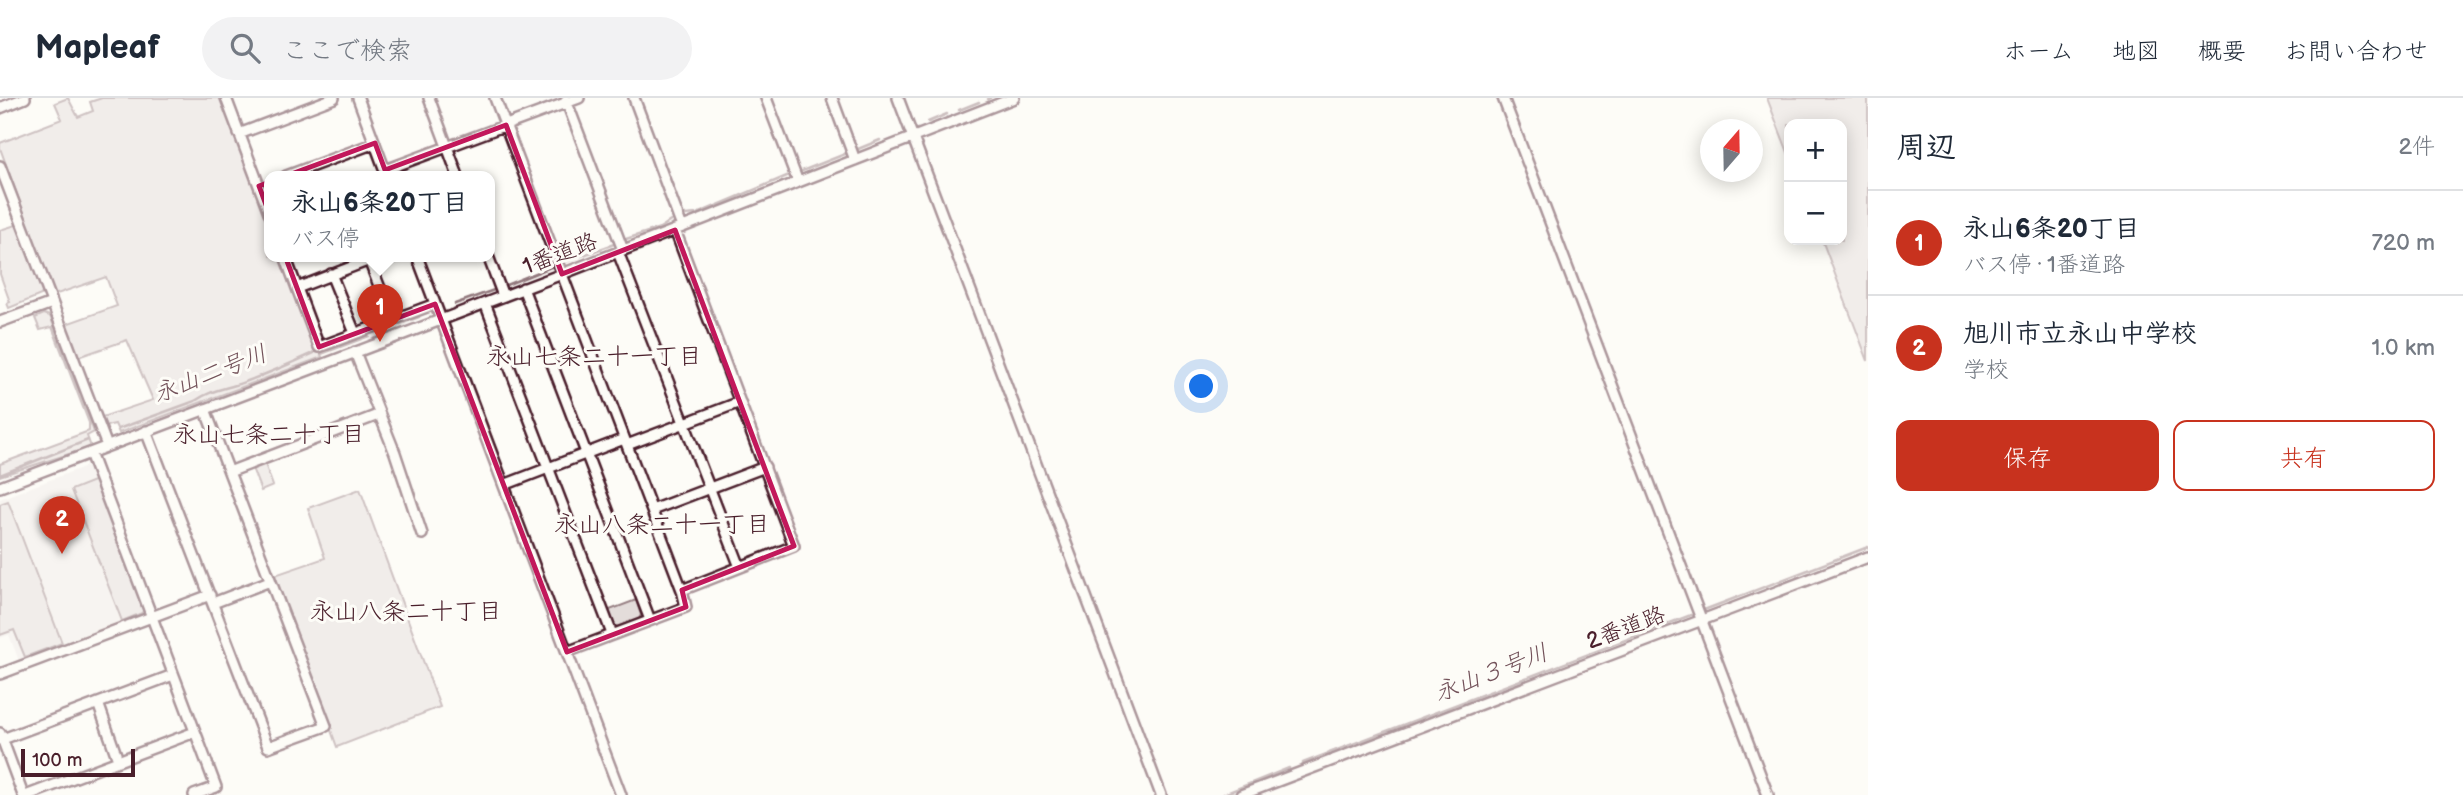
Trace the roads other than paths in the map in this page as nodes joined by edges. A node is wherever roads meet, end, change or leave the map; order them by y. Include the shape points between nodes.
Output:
1 (25, 98) edge
2 (226, 98) edge
3 (334, 98) edge
4 (358, 98) edge
5 (429, 98) edge
6 (495, 98) edge
7 (579, 98) edge
8 (634, 98) edge
9 (766, 98) edge
10 (832, 98) edge
11 (898, 98) edge
12 (1503, 98) edge
13 (1008, 99) edge
14 (567, 100) edge
15 (0, 108) edge
16 (506, 125) junction
17 (239, 134) junction
18 (913, 137) junction
19 (375, 143) junction
20 (447, 147) junction
21 (855, 160) junction
22 (0, 166) edge
23 (299, 171) edge
24 (385, 171) edge
25 (391, 171) edge
26 (456, 171) edge
27 (798, 183) junction
28 (264, 184) edge
29 (259, 186) junction
30 (264, 199) edge
31 (678, 229) junction
32 (621, 251) junction
33 (287, 262) edge
34 (364, 262) edge
35 (370, 262) edge
36 (419, 262) edge
37 (490, 262) edge
38 (331, 274) junction
39 (562, 274) junction
40 (297, 288) junction
41 (523, 288) junction
42 (503, 296) junction
43 (52, 303) junction
44 (485, 303) junction
45 (435, 304) junction
46 (440, 318) junction
47 (392, 319) junction
48 (0, 322) edge
49 (355, 333) junction
50 (355, 352) junction
51 (740, 402) junction
52 (205, 409) junction
53 (378, 415) junction
54 (684, 423) junction
55 (146, 431) junction
56 (626, 442) junction
57 (107, 446) junction
58 (90, 453) junction
59 (586, 453) junction
60 (765, 467) junction
61 (548, 468) junction
62 (229, 472) junction
63 (504, 485) junction
64 (0, 487) edge
65 (709, 489) junction
66 (652, 510) junction
67 (422, 534) dead end
68 (1868, 557) edge
69 (740, 568) junction
70 (270, 581) junction
71 (682, 590) junction
72 (212, 599) junction
73 (152, 617) junction
74 (650, 620) junction
75 (1701, 620) junction
76 (612, 634) junction
77 (567, 652) junction
78 (0, 674) edge
79 (173, 675) junction
80 (98, 703) junction
81 (195, 732) junction
82 (1, 737) edge
83 (118, 761) junction
84 (26, 795) edge
85 (194, 795) edge
86 (621, 795) edge
87 (1161, 795) edge
88 (1241, 795) edge
89 (1768, 795) edge

1 - 15 street
2 - 17 street
3 - 17 street
4 - 19 street
5 - 20 street
6 - 16 street
7 - 14 street
8 - 31 street
9 - 27 street
10 - 21 street
11 - 18 street
12 - 75 street
13 - 18 street, 1番道路
14 - 16 street
14 - 32 street
16 - 20 street
16 - 39 street
17 - 29 street
18 - 21 street, 1番道路
18 - 87 street
19 - 23 street
19 - 24 street
20 - 25 street
20 - 26 street
21 - 27 street, 1番道路
22 - 43 street
27 - 31 street, 1番道路
28 - 29 street
29 - 30 street
31 - 32 street, 1番道路
31 - 51 street
32 - 39 street, 1番道路
32 - 54 street
33 - 40 street
34 - 38 street
35 - 47 street
36 - 45 street
37 - 42 street
38 - 40 street
38 - 49 street
39 - 41 street, 1番道路
39 - 56 street
40 - 49 street via 319,347
41 - 42 street, 1番道路
41 - 59 street
42 - 44 street, 1番道路
43 - 48 street
43 - 57 street
44 - 46 street, 1番道路
44 - 61 street
45 - 46 street
45 - 47 street
46 - 50 street, 1番道路
46 - 63 street
47 - 49 street
50 - 52 street, 1番道路
50 - 53 street
51 - 54 street
51 - 60 street
52 - 55 street, 1番道路
52 - 62 street
53 - 62 street
53 - 67 street
54 - 56 street
54 - 65 street
55 - 57 street, 1番道路
55 - 72 street
56 - 59 street
56 - 66 street
57 - 58 street, 1番道路
58 - 64 street, 1番道路
58 - 73 street
59 - 61 street
59 - 74 street
60 - 65 street
60 - 69 street via 794,546
61 - 63 street
61 - 76 street
62 - 70 street
63 - 77 street
65 - 66 street
65 - 69 street
66 - 71 street
68 - 75 street, 2番道路
69 - 71 street
70 - 72 street
70 - 72 street via 326,726 268,747
71 - 74 street via 686,607
72 - 73 street
73 - 78 street
73 - 79 street
74 - 76 street
75 - 88 street, 2番道路
75 - 89 street
76 - 77 street
77 - 86 street
79 - 80 street
79 - 81 street
80 - 82 street
80 - 83 street
81 - 83 street
81 - 85 street via 216,787
82 - 84 street
83 - 84 street

